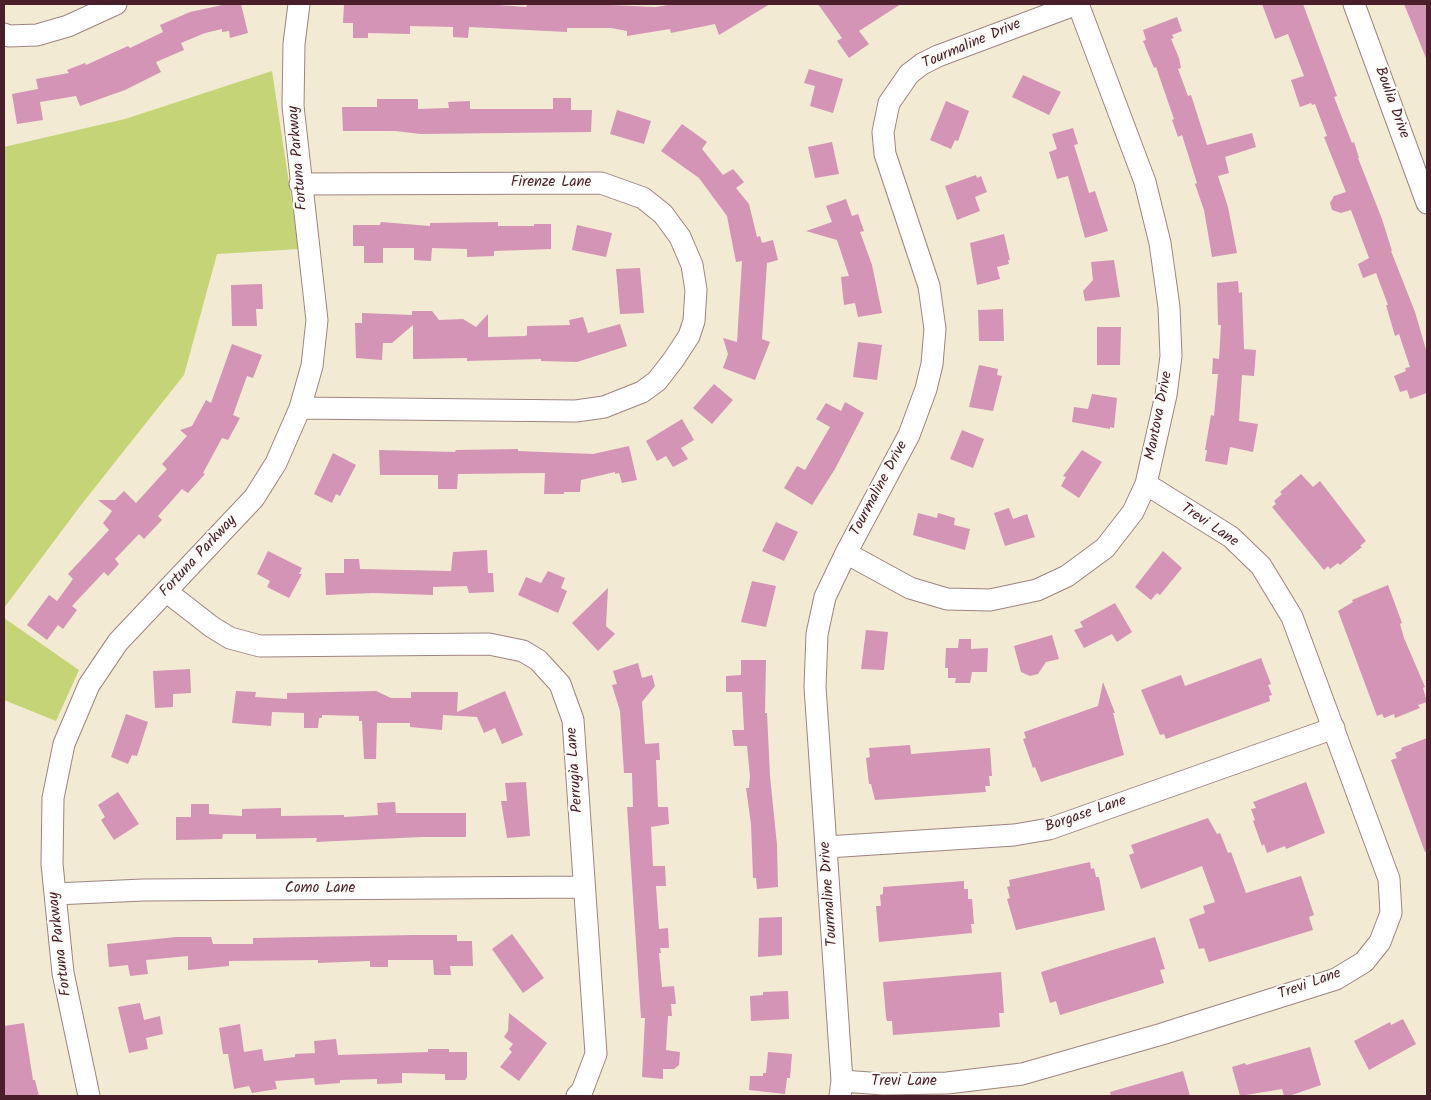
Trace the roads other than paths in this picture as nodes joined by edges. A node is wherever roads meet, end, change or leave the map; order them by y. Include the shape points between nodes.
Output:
1 (116, 4) edge
2 (299, 4) edge
3 (1077, 4) edge
4 (1354, 4) edge
5 (4, 34) edge
6 (300, 184) junction
7 (1427, 203) edge
8 (300, 408) junction
9 (1146, 484) junction
10 (846, 553) junction
11 (168, 592) junction
12 (1334, 728) junction
13 (827, 847) junction
14 (584, 887) junction
15 (55, 894) junction
16 (841, 1088) edge
17 (89, 1096) edge
18 (577, 1096) edge

1 - 5 street via 68,26 38,35
2 - 6 street, Fortuna Parkway via 294,44 293,106
3 - 9 street, Mantova Drive via 1145,182 1166,280 1171,356 1166,395
3 - 10 street, Tourmaline Drive via 922,64 909,74 889,102 883,132 885,154 929,286 935,329 932,364 909,436
4 - 7 street, Boulia Drive
6 - 8 street, Fortuna Parkway via 317,320 312,366
6 - 8 street, Firenze Lane via 601,183 643,198 663,214 680,237 692,265 696,290 694,321 689,336 674,359 642,392 604,407 576,411
8 - 11 street, Fortuna Parkway via 276,464 254,498
9 - 10 street, Mantova Drive via 1133,512 1104,548 1067,576 1037,590 990,600 947,599 910,588
9 - 12 street, Trevi Lane via 1230,537 1261,566 1292,617
10 - 13 street, Tourmaline Drive via 826,597 817,634 815,687
11 - 14 street, Perrugia Lane via 212,628 230,638 260,646 489,644 523,651 538,660 560,684 573,720
11 - 15 street, Fortuna Parkway via 118,642 88,685 64,744 53,798
12 - 13 street, Borgase Lane via 1049,828 1014,835
12 - 16 street, Trevi Lane via 1389,879 1391,913 1380,942 1364,962 1327,982 1022,1074
13 - 16 street, Tourmaline Drive
14 - 15 street, Como Lane via 143,890
14 - 18 street, Perrugia Lane via 596,1054
15 - 17 street, Fortuna Parkway via 63,972

